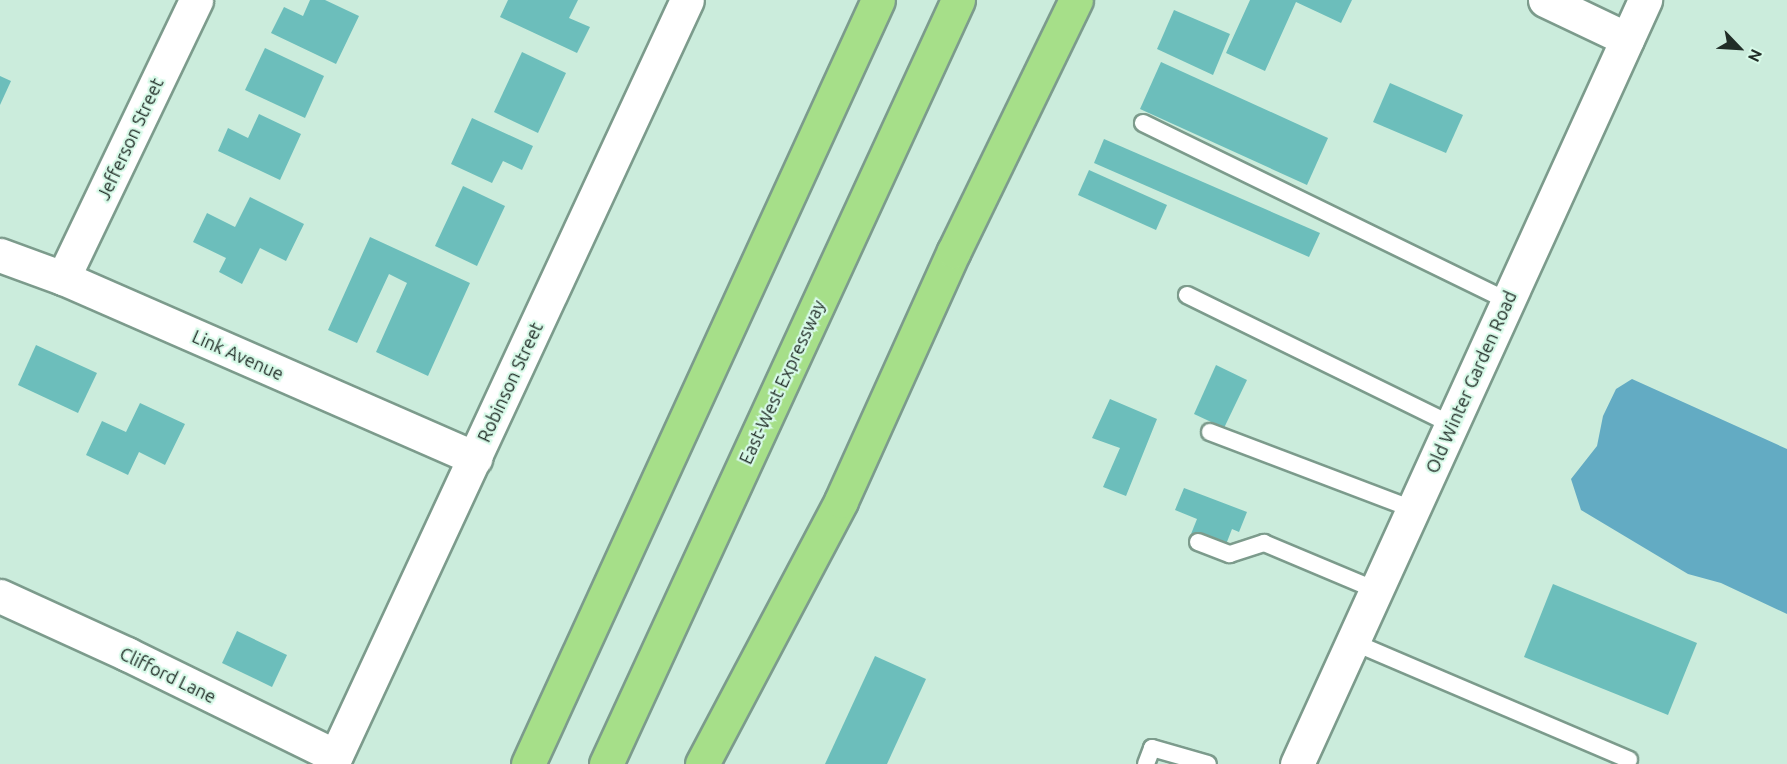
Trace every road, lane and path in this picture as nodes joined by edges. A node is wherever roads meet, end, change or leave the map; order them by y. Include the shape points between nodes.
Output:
1 (196, 0) edge
2 (687, 0) edge
3 (854, 0) edge
4 (879, 0) edge
5 (958, 0) edge
6 (1076, 0) edge
7 (1545, 0) edge
8 (1645, 0) edge
9 (1627, 39) junction
10 (1143, 123) dead end
11 (0, 255) edge
12 (63, 279) junction
13 (1187, 296) dead end
14 (1508, 301) junction
15 (1452, 425) junction
16 (1210, 432) dead end
17 (475, 458) junction
18 (1413, 509) junction
19 (1198, 542) dead end
20 (614, 576) junction
21 (1376, 590) junction
22 (0, 596) edge
23 (1353, 642) junction
24 (334, 760) edge
25 (1629, 760) dead end
26 (528, 764) edge
27 (606, 764) edge
28 (702, 764) edge
29 (1146, 764) edge
30 (1208, 764) edge
31 (1297, 764) edge

1 - 12 street, Jefferson Street
2 - 17 street, Robinson Street
3 - 20 highway
4 - 20 highway
5 - 27 highway, East-West Expressway
6 - 28 highway via 954,251 841,501
7 - 9 street
8 - 9 street, Old Winter Garden Road
9 - 14 street, Old Winter Garden Road
10 - 14 lane
11 - 12 street, Link Avenue
12 - 17 street, Link Avenue
13 - 15 lane
14 - 15 street, Old Winter Garden Road
15 - 18 street, Old Winter Garden Road
16 - 18 lane
17 - 24 street, Robinson Street
18 - 21 street, Old Winter Garden Road
19 - 21 lane via 1230,554 1264,543
20 - 26 highway
21 - 23 street, Old Winter Garden Road
22 - 24 street, Clifford Lane via 127,654
23 - 25 lane
23 - 31 street, Old Winter Garden Road
29 - 30 lane via 1152,748

